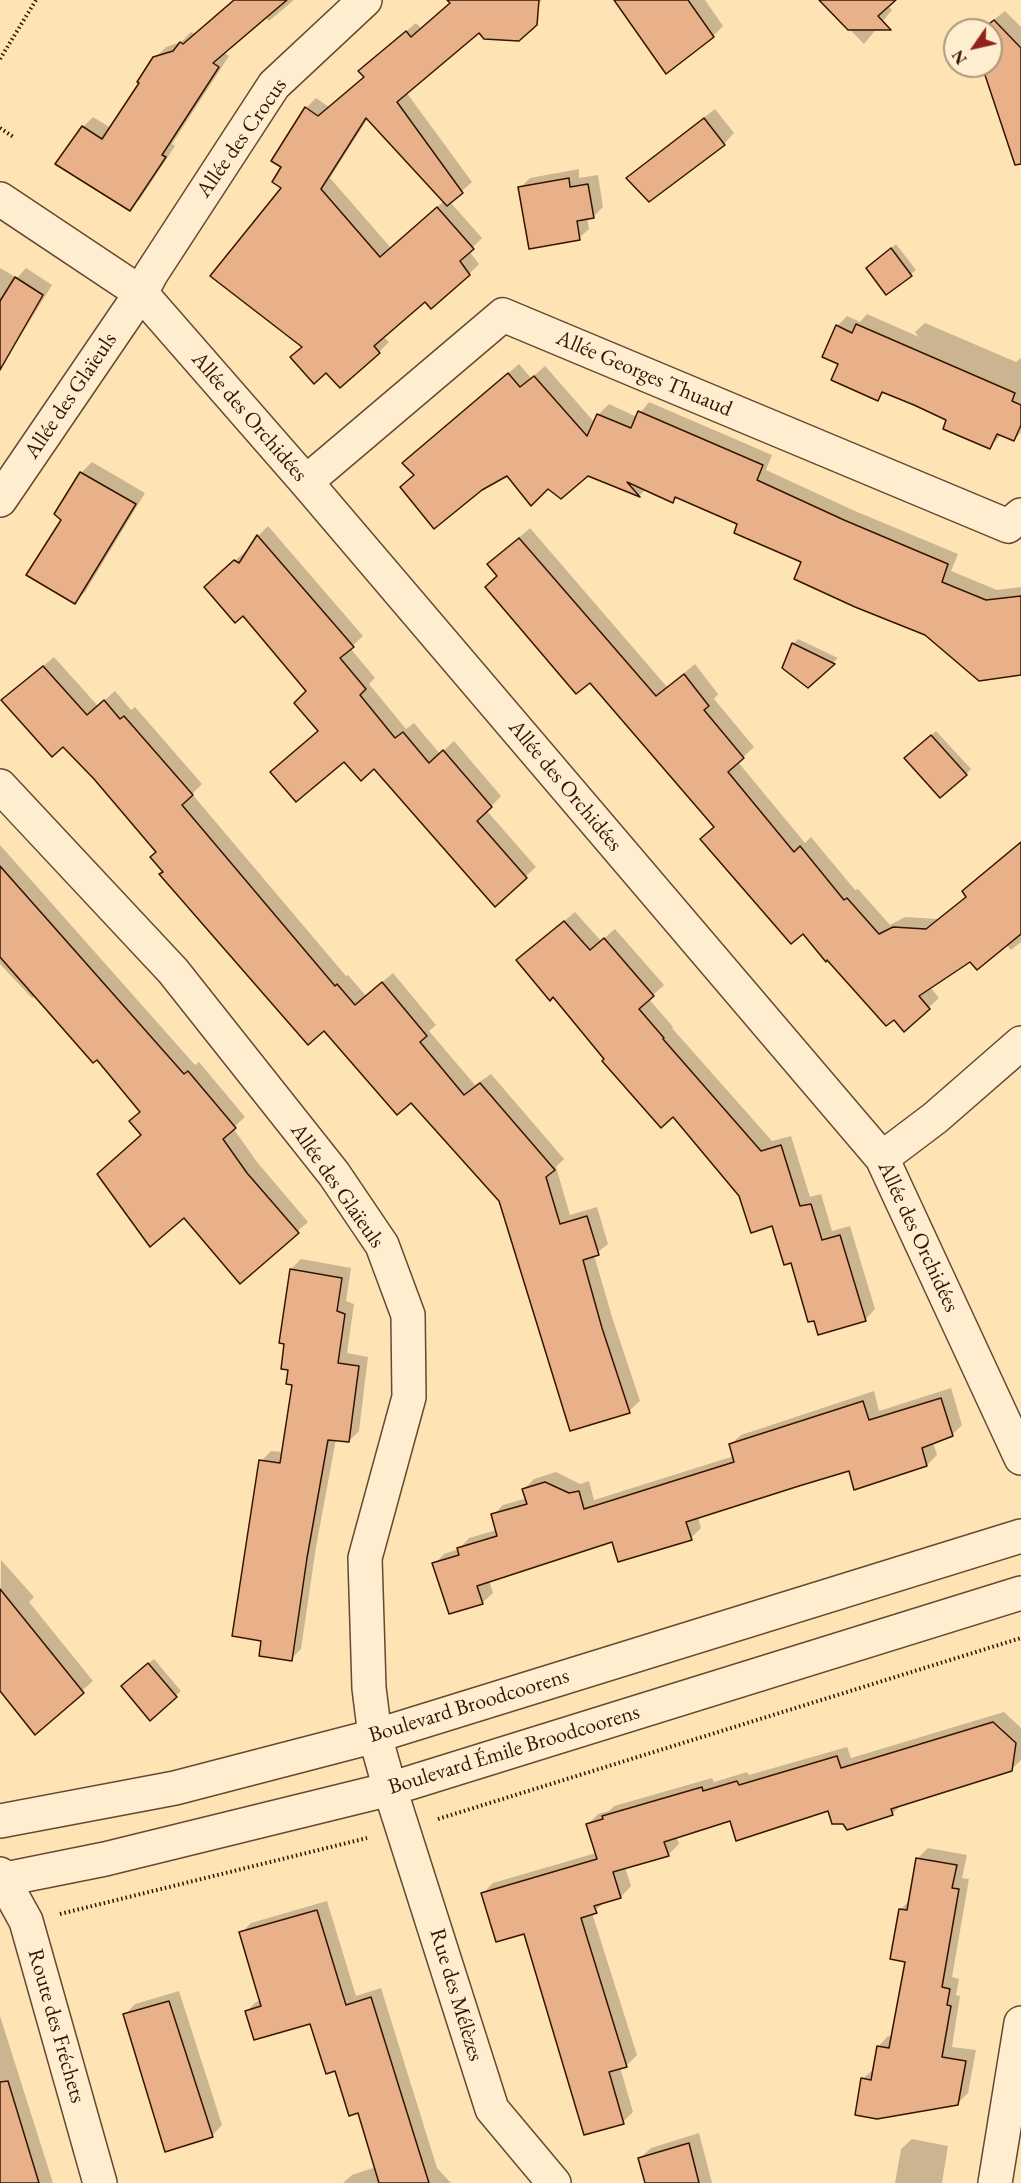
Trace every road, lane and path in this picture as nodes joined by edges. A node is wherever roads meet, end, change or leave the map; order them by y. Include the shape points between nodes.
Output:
1 (36, 0) edge
2 (365, 0) edge
3 (0, 59) edge
4 (0, 128) edge
5 (15, 138) dead end
6 (0, 199) edge
7 (141, 293) junction
8 (306, 483) junction
9 (0, 500) edge
10 (1021, 515) edge
11 (0, 786) edge
12 (1021, 1043) edge
13 (882, 1158) junction
14 (1021, 1458) edge
15 (1021, 1536) edge
16 (1021, 1593) edge
17 (375, 1736) junction
18 (390, 1789) junction
19 (0, 1821) edge
20 (1, 1878) edge
21 (1021, 2023) edge
22 (100, 2183) edge
23 (554, 2183) edge
24 (995, 2183) edge

1 - 3 path
2 - 7 street, Allée des Crocus via 274,85
4 - 5 path
6 - 7 street, Allée des Orchidées
7 - 8 street, Allée des Orchidées
7 - 9 street, Allée des Glaïeuls
8 - 10 street, Allée Georges Thuaud via 503,315 1008,526
8 - 13 street, Allée des Orchidées
11 - 17 street, Allée des Glaïeuls via 173,970 334,1174 382,1245 408,1315 409,1397 365,1558 369,1688
12 - 13 street
13 - 14 street, Allée des Orchidées
15 - 17 street, Boulevard Broodcoorens
16 - 18 street, Boulevard Émile Broodcoorens
17 - 18 street, Allée des Glaïeuls
17 - 19 street, Boulevard Broodcoorens via 175,1788
18 - 20 street, Boulevard Émile Broodcoorens via 105,1859
18 - 23 street, Rue des Mélèzes via 492,2109
20 - 22 street, Route des Fréchets via 26,1921
21 - 24 street

